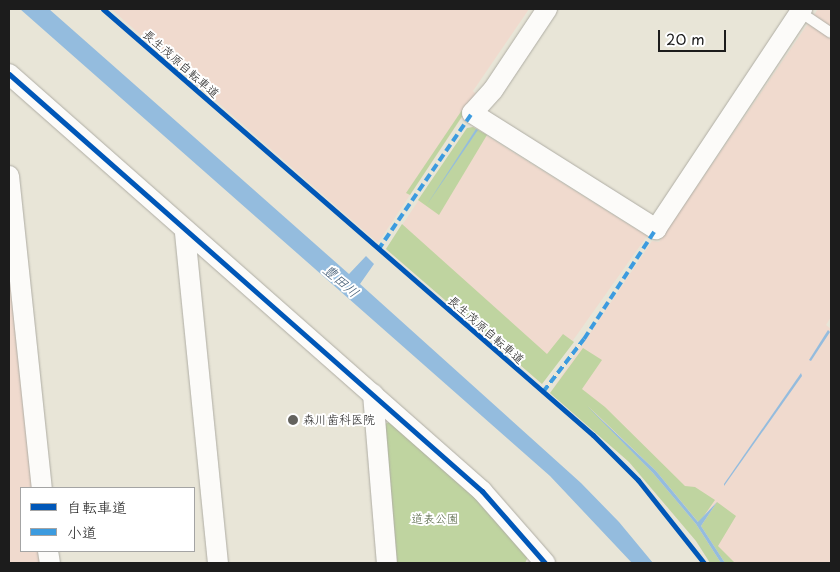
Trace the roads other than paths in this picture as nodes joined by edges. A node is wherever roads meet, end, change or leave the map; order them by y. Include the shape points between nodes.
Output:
1 (547, 9) edge
2 (801, 10) edge
3 (831, 33) edge
4 (9, 74) edge
5 (9, 176) edge
6 (186, 233) junction
7 (13, 255) edge
8 (373, 394) junction
9 (42, 487) edge
10 (218, 563) edge
11 (387, 563) edge
12 (545, 563) edge

1 - 2 street via 493,90 472,113 656,229
2 - 3 lane
4 - 6 street
5 - 7 street
6 - 8 street
6 - 10 street
7 - 9 street
8 - 11 street
8 - 12 street via 482,491

